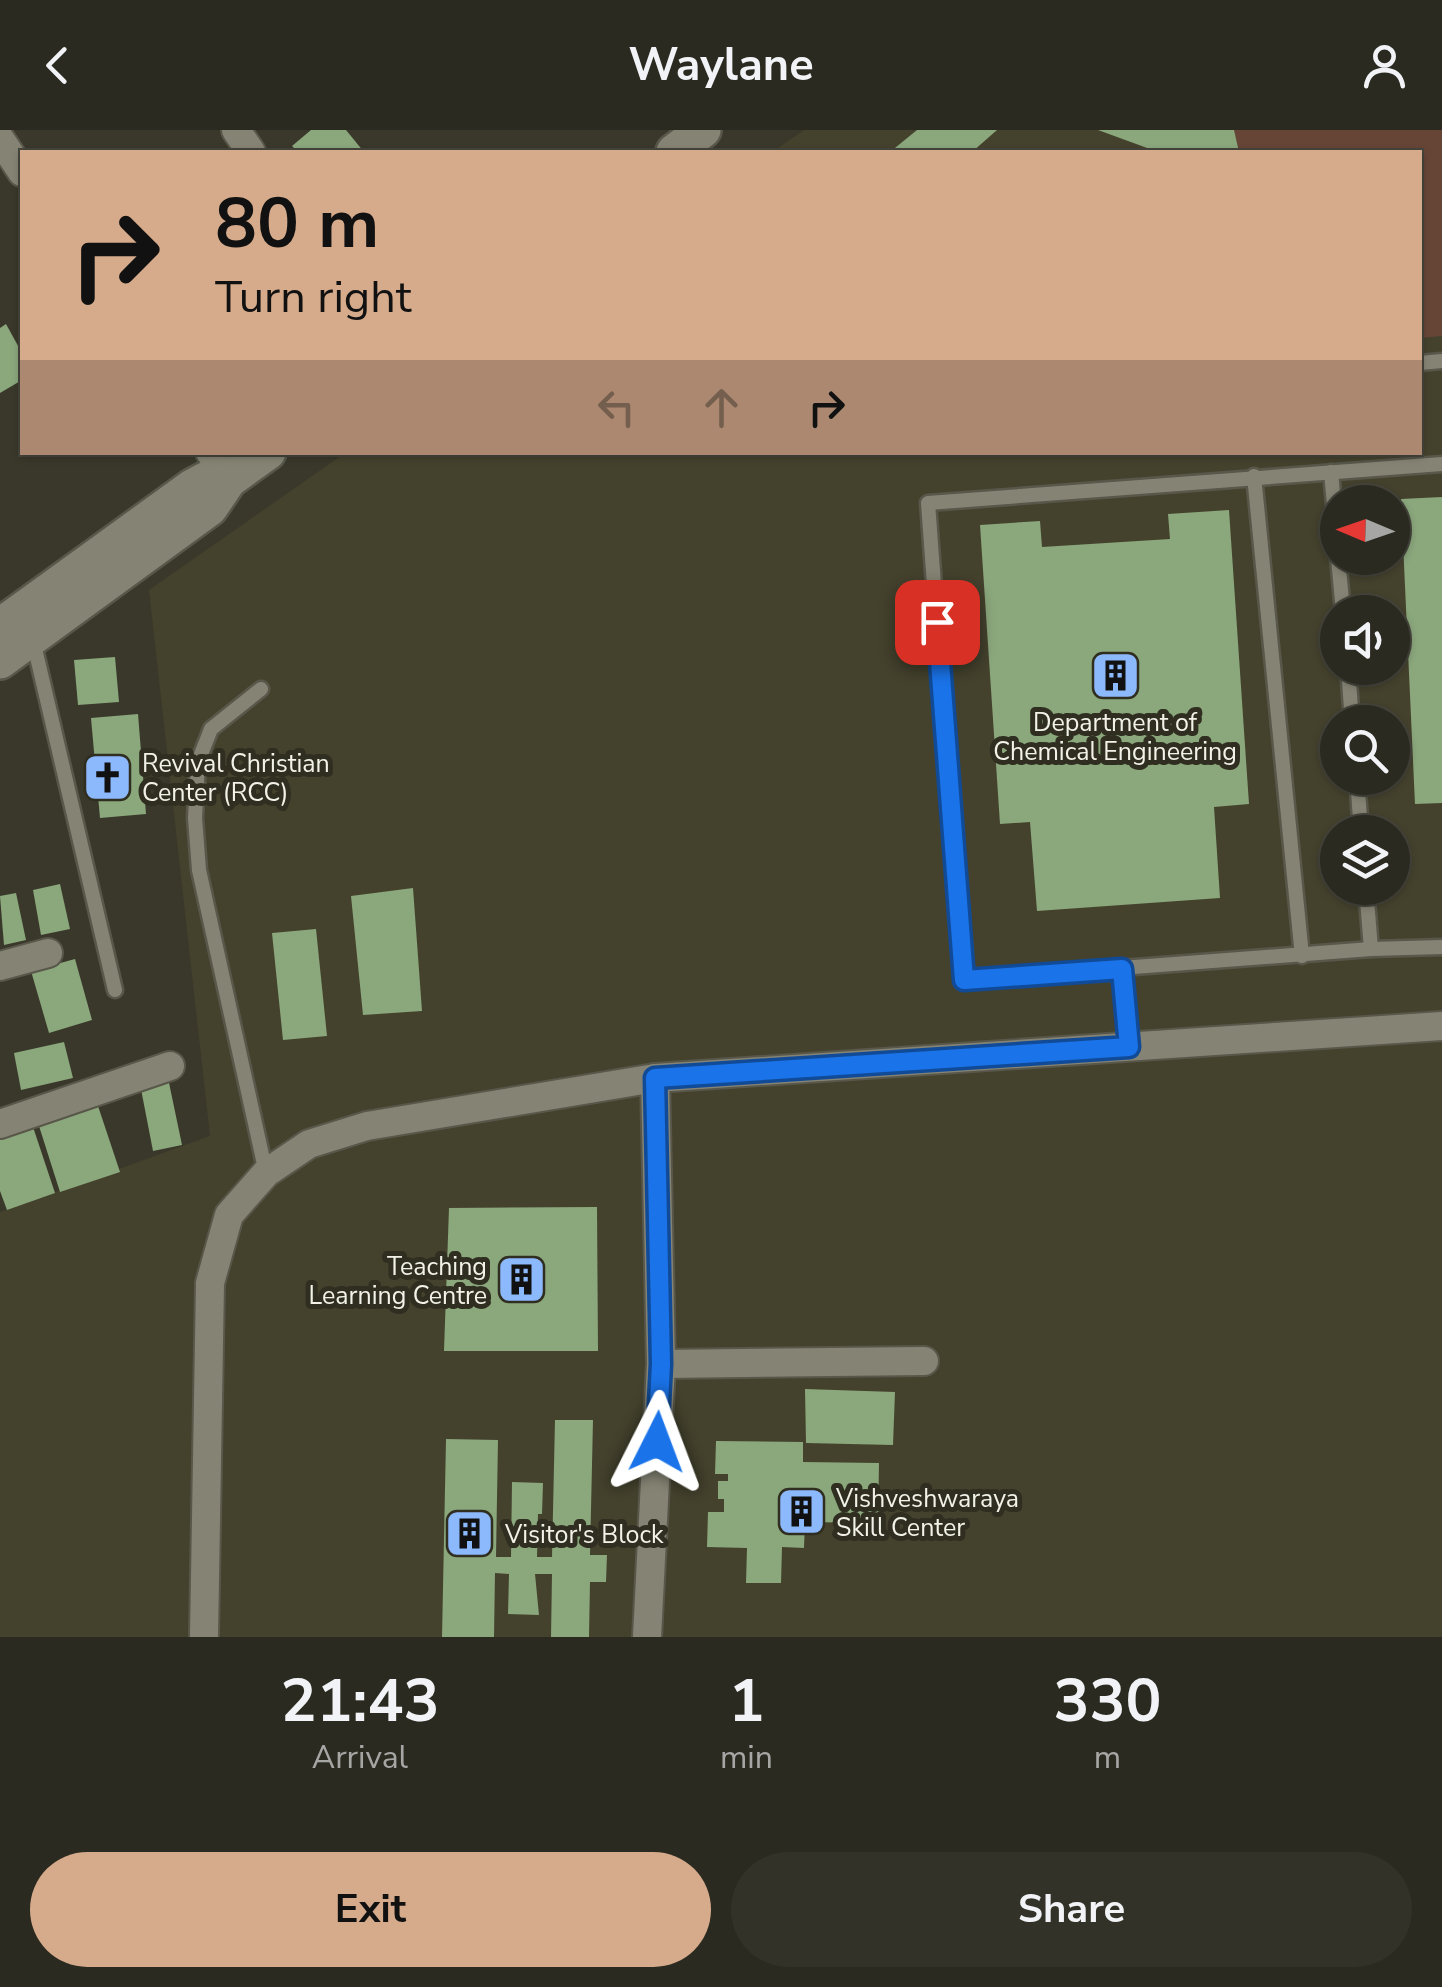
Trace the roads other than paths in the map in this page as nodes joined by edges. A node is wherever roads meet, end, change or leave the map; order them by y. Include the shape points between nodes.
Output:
1 (703, 130) edge
2 (0, 138) edge
3 (677, 150) edge
4 (20, 169) edge
5 (258, 455) edge
6 (1442, 464) edge
7 (220, 466) edge
8 (1331, 472) junction
9 (1254, 476) junction
10 (1332, 485) edge
11 (16, 632) edge
12 (0, 661) edge
13 (261, 689) dead end
14 (1367, 905) edge
15 (1442, 947) edge
16 (1371, 949) junction
17 (48, 952) dead end
18 (1302, 956) junction
19 (0, 966) edge
20 (1122, 969) junction
21 (115, 990) dead end
22 (1442, 1026) edge
23 (1129, 1047) junction
24 (170, 1066) dead end
25 (655, 1078) junction
26 (0, 1124) edge
27 (266, 1172) junction
28 (924, 1361) dead end
29 (661, 1364) junction
30 (204, 1637) edge
31 (647, 1637) edge

1 - 3 street
2 - 4 street
5 - 7 street
6 - 8 lane
7 - 11 street via 210,508
8 - 9 lane
8 - 10 lane
9 - 18 lane
9 - 20 lane via 928,503 964,980
11 - 12 street
11 - 21 lane
13 - 27 lane via 211,730 198,762 195,818 198,870
14 - 16 lane
15 - 16 lane
16 - 18 lane
17 - 19 street
18 - 20 lane
20 - 23 lane
22 - 23 street
23 - 25 street
24 - 26 street
25 - 27 street via 367,1126 310,1144
25 - 29 street
27 - 30 street via 229,1214 210,1283
28 - 29 street
29 - 31 street

